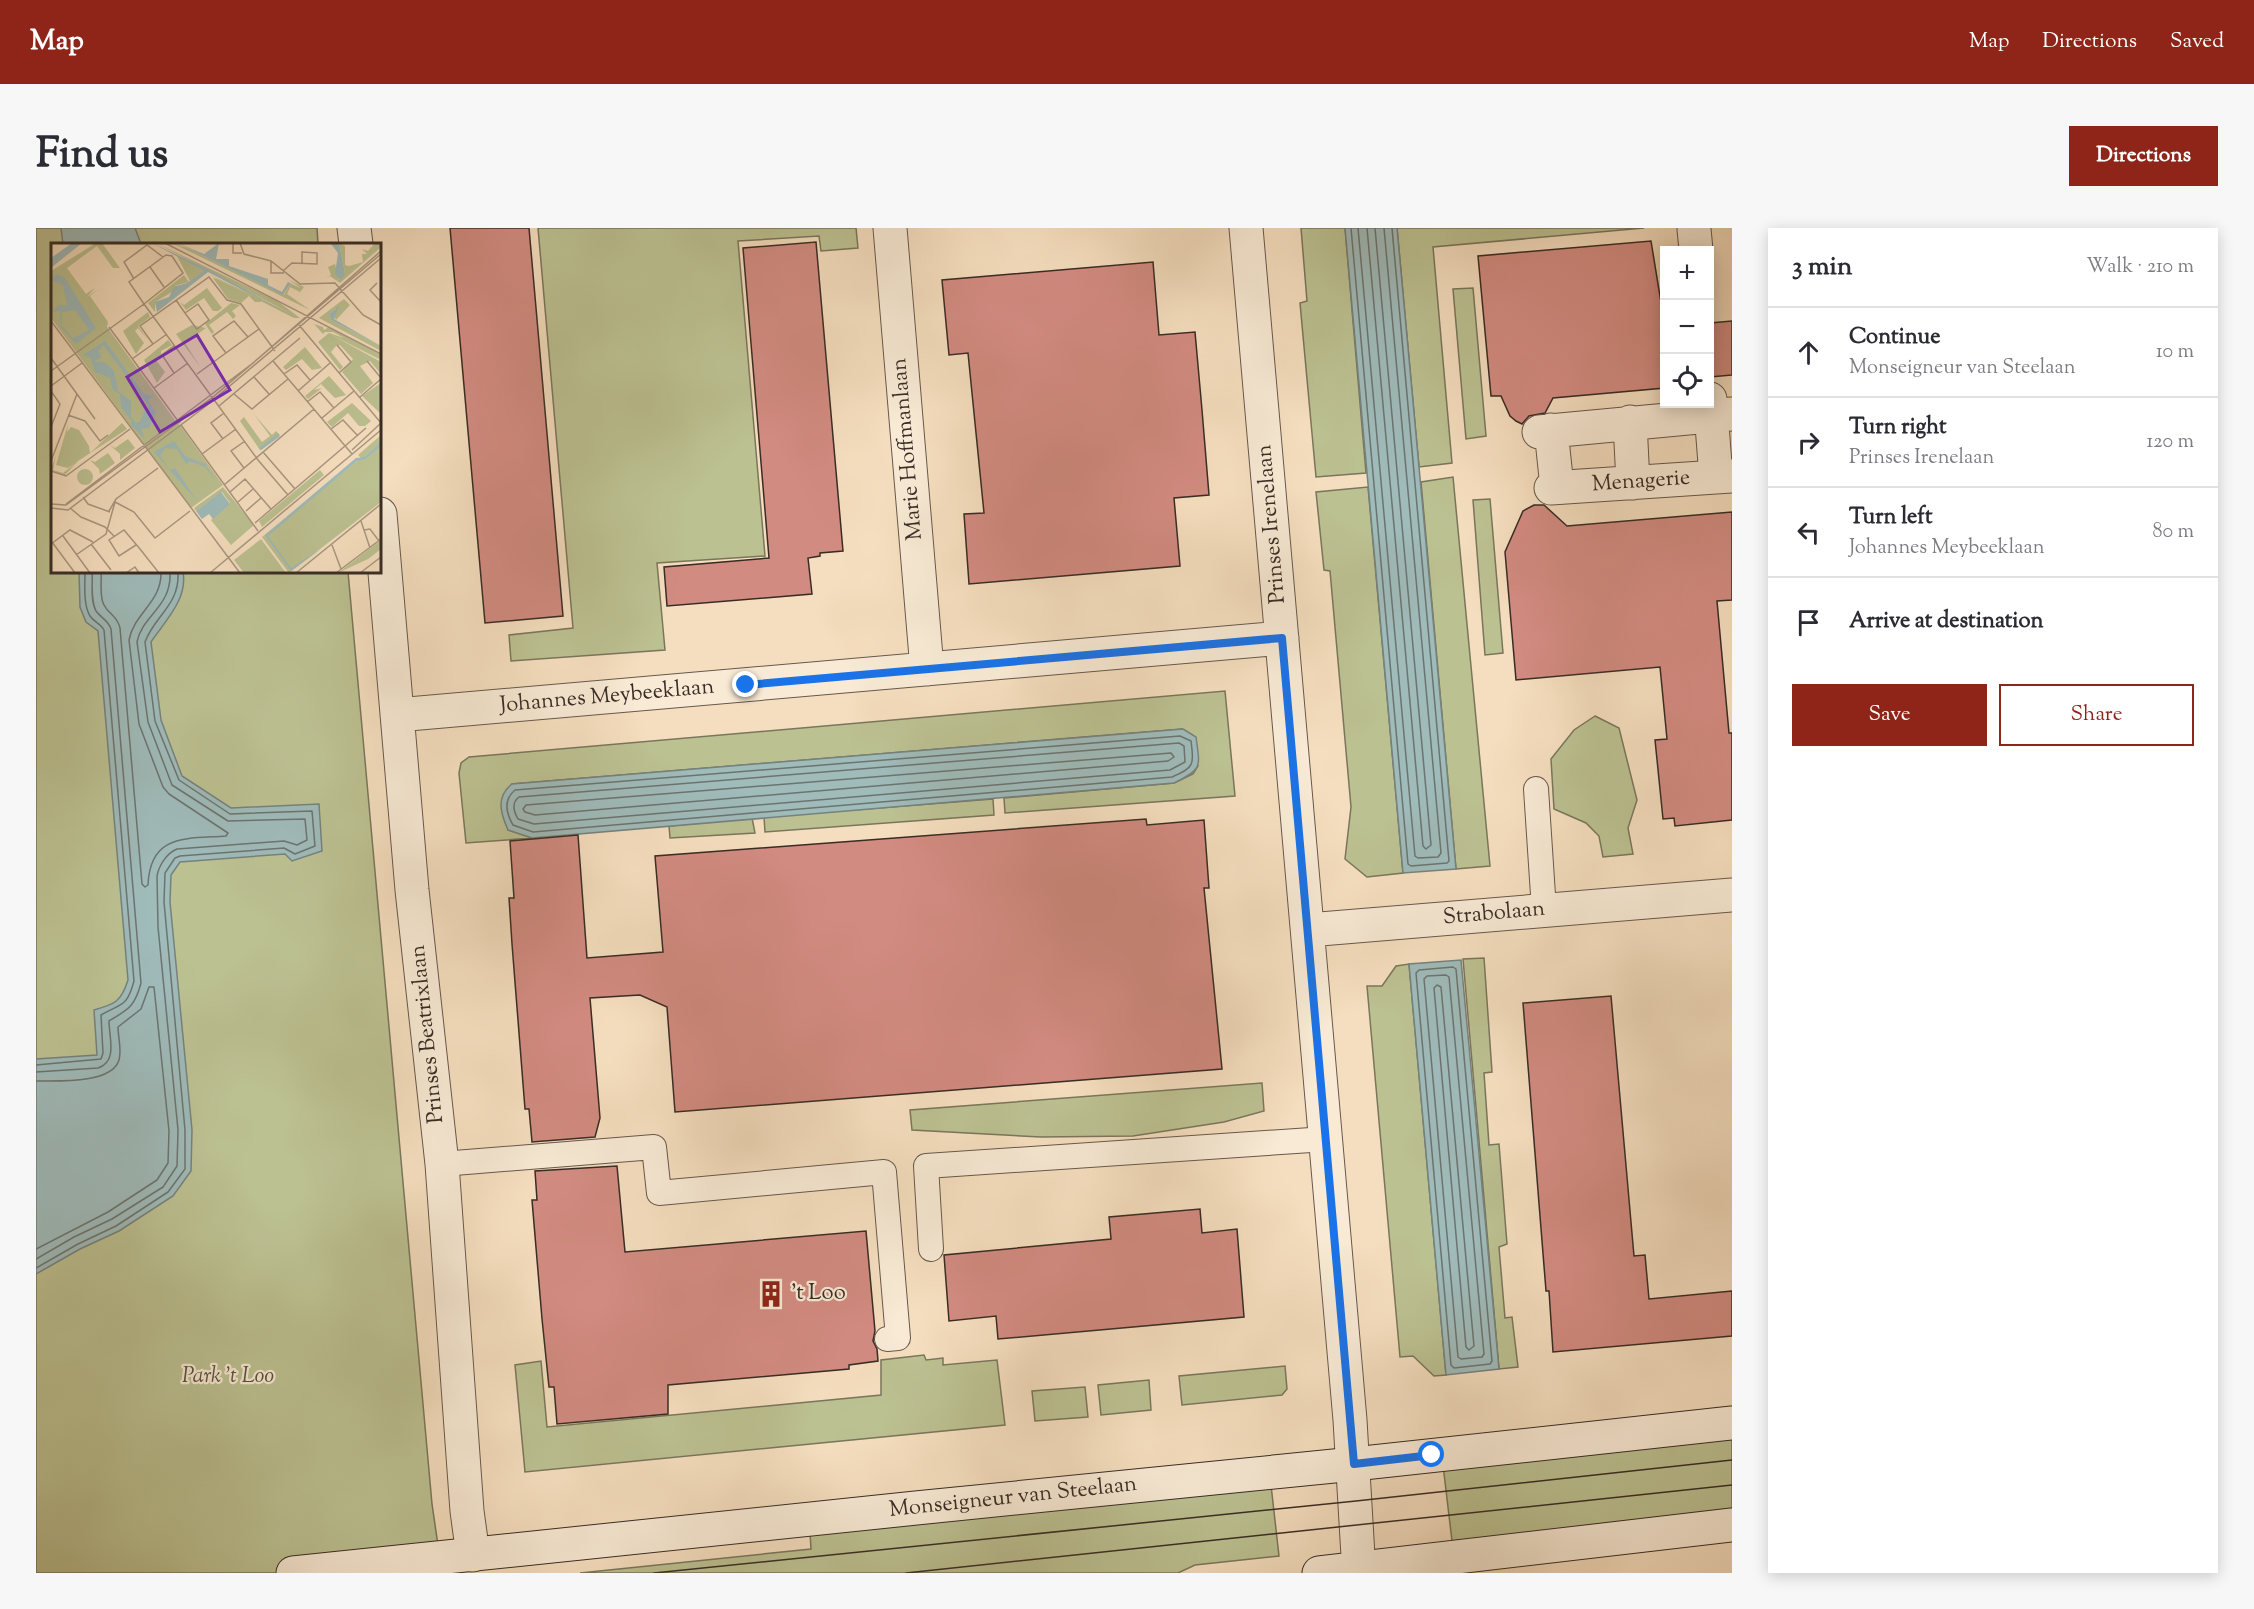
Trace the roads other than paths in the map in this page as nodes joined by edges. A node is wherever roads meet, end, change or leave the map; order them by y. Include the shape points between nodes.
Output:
1 (354, 228) edge
2 (890, 228) edge
3 (1246, 228) edge
4 (356, 243) edge
5 (1718, 410) edge
6 (1630, 422) junction
7 (1724, 477) edge
8 (1633, 483) junction
9 (381, 525) edge
10 (1282, 638) junction
11 (927, 669) junction
12 (398, 715) junction
13 (1536, 789) dead end
14 (1732, 895) edge
15 (1544, 910) junction
16 (1308, 930) junction
17 (1326, 1139) junction
18 (442, 1164) junction
19 (931, 1248) dead end
20 (887, 1339) dead end
21 (1732, 1423) edge
22 (1354, 1464) junction
23 (1732, 1525) edge
24 (473, 1555) junction
25 (1358, 1570) edge
26 (293, 1573) edge
27 (1319, 1573) edge

1 - 4 street
2 - 11 street, Marie Hoffmanlaan
3 - 10 street, Prinses Irenelaan
5 - 6 street
5 - 7 street
6 - 8 street
6 - 8 street, Menagerie via 1545,431 1550,479
7 - 8 street, Menagerie
9 - 12 street, Prinses Beatrixlaan
10 - 11 street, Johannes Meybeeklaan
10 - 16 street, Prinses Irenelaan
11 - 12 street, Johannes Meybeeklaan
12 - 18 street, Prinses Beatrixlaan via 412,890
13 - 15 lane
14 - 15 street, Strabolaan
15 - 16 street, Strabolaan
16 - 17 street, Prinses Irenelaan
17 - 19 lane via 926,1166
17 - 22 street, Prinses Irenelaan
18 - 20 lane via 654,1147 658,1193 884,1172 898,1338
18 - 24 street, Prinses Beatrixlaan
21 - 22 street, Monseigneur van Steelaan
22 - 24 street, Monseigneur van Steelaan
22 - 25 street, Prinses Irenelaan
23 - 25 street
24 - 26 street, Monseigneur van Steelaan
25 - 27 street

